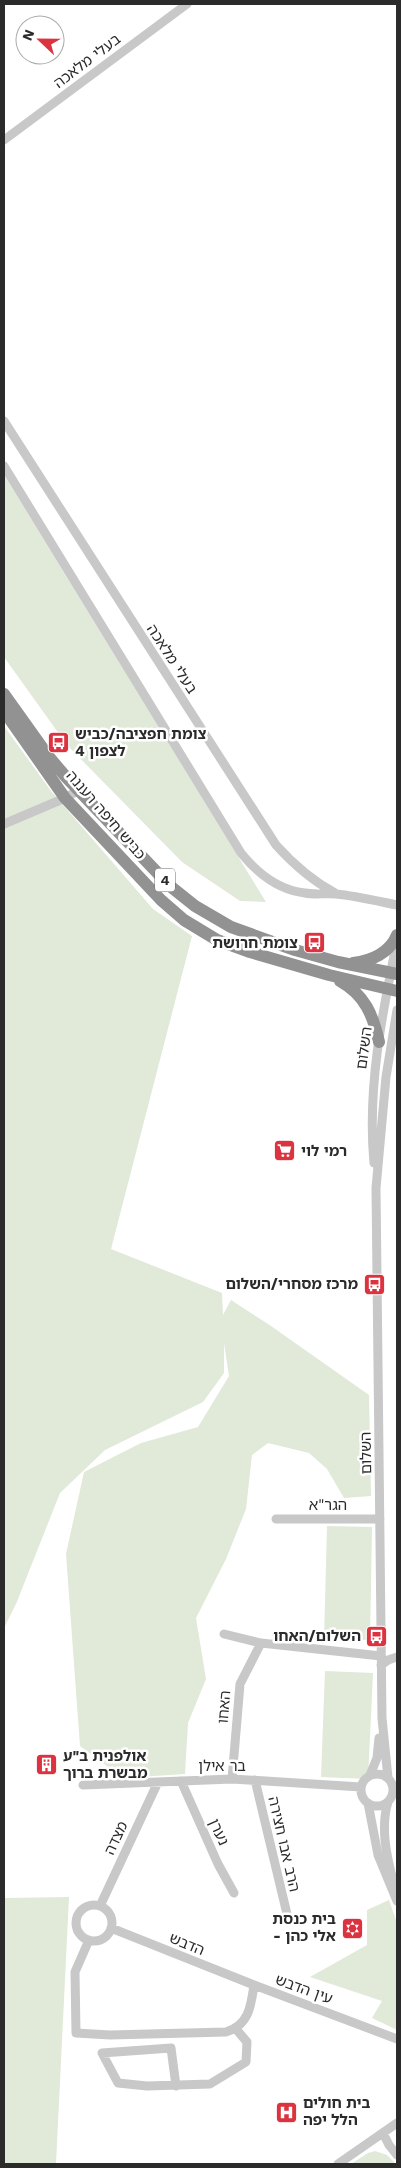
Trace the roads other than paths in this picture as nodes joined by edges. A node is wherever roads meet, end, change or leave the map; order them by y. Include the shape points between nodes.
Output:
1 (188, 4) edge
2 (4, 140) edge
3 (4, 421) edge
4 (4, 466) edge
5 (4, 694) edge
6 (4, 711) edge
7 (79, 790) junction
8 (65, 798) junction
9 (4, 824) edge
10 (337, 894) junction
11 (397, 904) edge
12 (397, 935) edge
13 (397, 941) edge
14 (347, 964) junction
15 (394, 973) edge
16 (329, 975) junction
17 (392, 990) edge
18 (397, 1010) edge
19 (379, 1042) junction
20 (376, 1188) junction
21 (276, 1519) dead end
22 (380, 1519) junction
23 (224, 1634) dead end
24 (261, 1642) junction
25 (397, 1657) edge
26 (381, 1661) junction
27 (382, 1718) junction
28 (370, 1775) junction
29 (232, 1779) junction
30 (256, 1780) junction
31 (181, 1781) junction
32 (158, 1782) junction
33 (393, 1783) edge
34 (83, 1785) dead end
35 (361, 1787) junction
36 (388, 1802) junction
37 (368, 1803) junction
38 (234, 1893) dead end
39 (397, 1900) edge
40 (100, 1906) junction
41 (287, 1914) dead end
42 (111, 1928) junction
43 (89, 1940) junction
44 (254, 1985) junction
45 (236, 2029) junction
46 (397, 2039) edge
47 (176, 2086) junction
48 (397, 2123) edge
49 (382, 2133) junction
50 (397, 2155) edge
51 (338, 2164) edge

1 - 2 street, בעלי מלאכה
3 - 10 street, בעלי מלאכה via 276,845 313,881
4 - 10 street, בעלי מלאכה via 241,853 252,867 281,886 304,893
5 - 7 highway, כביש חיפה רעננה / 4 via 49,757
6 - 8 highway, כביש חיפה רעננה / 4
7 - 8 street
7 - 14 highway, כביש חיפה רעננה / 4 via 170,886 195,906 231,927
8 - 9 street
8 - 16 highway, כביש חיפה רעננה / 4 via 184,920 217,940
10 - 11 street, בעלי מלאכה
12 - 14 highway via 395,942 376,957
13 - 15 street, השלום
14 - 15 highway, כביש חיפה רעננה / 4
15 - 17 street, השלום
16 - 17 highway, כביש חיפה רעננה / 4
16 - 19 highway via 361,996 375,1024
17 - 19 street, השלום
18 - 20 street, השלום via 386,1077
19 - 20 street, השלום via 374,1078
20 - 22 street, השלום
21 - 22 street, הגר"א
22 - 26 street, השלום
23 - 24 street
24 - 26 street
24 - 29 street, האחו via 240,1684
25 - 26 street
26 - 27 street, השלום
27 - 28 street, השלום via 377,1758
27 - 33 street, השלום
28 - 33 street via 381,1774
28 - 35 street
29 - 30 street, בר אילן
29 - 31 street, בר אילן
30 - 35 street, בר אילן
30 - 41 street, הרב אבו חצירה
31 - 32 street, בר אילן
31 - 38 street, נערן
32 - 34 street, בר אילן
32 - 40 street, מצדה
33 - 36 street via 393,1796
35 - 37 street via 363,1798
36 - 37 street via 381,1806
36 - 39 street via 385,1835
37 - 39 street via 378,1856
40 - 42 street via 111,1917
40 - 43 street via 83,1908 76,1918 77,1929
42 - 43 street via 100,1940
42 - 44 street, הדבש
43 - 45 street via 75,1972 76,2033 110,2035 226,2032
44 - 45 street, עין הדבש via 245,2020
44 - 46 street, עין הדבש
45 - 47 street via 247,2042 246,2062 210,2084
47 - 47 street via 118,2083 102,2053 171,2048
48 - 49 street
49 - 50 street
49 - 51 street

